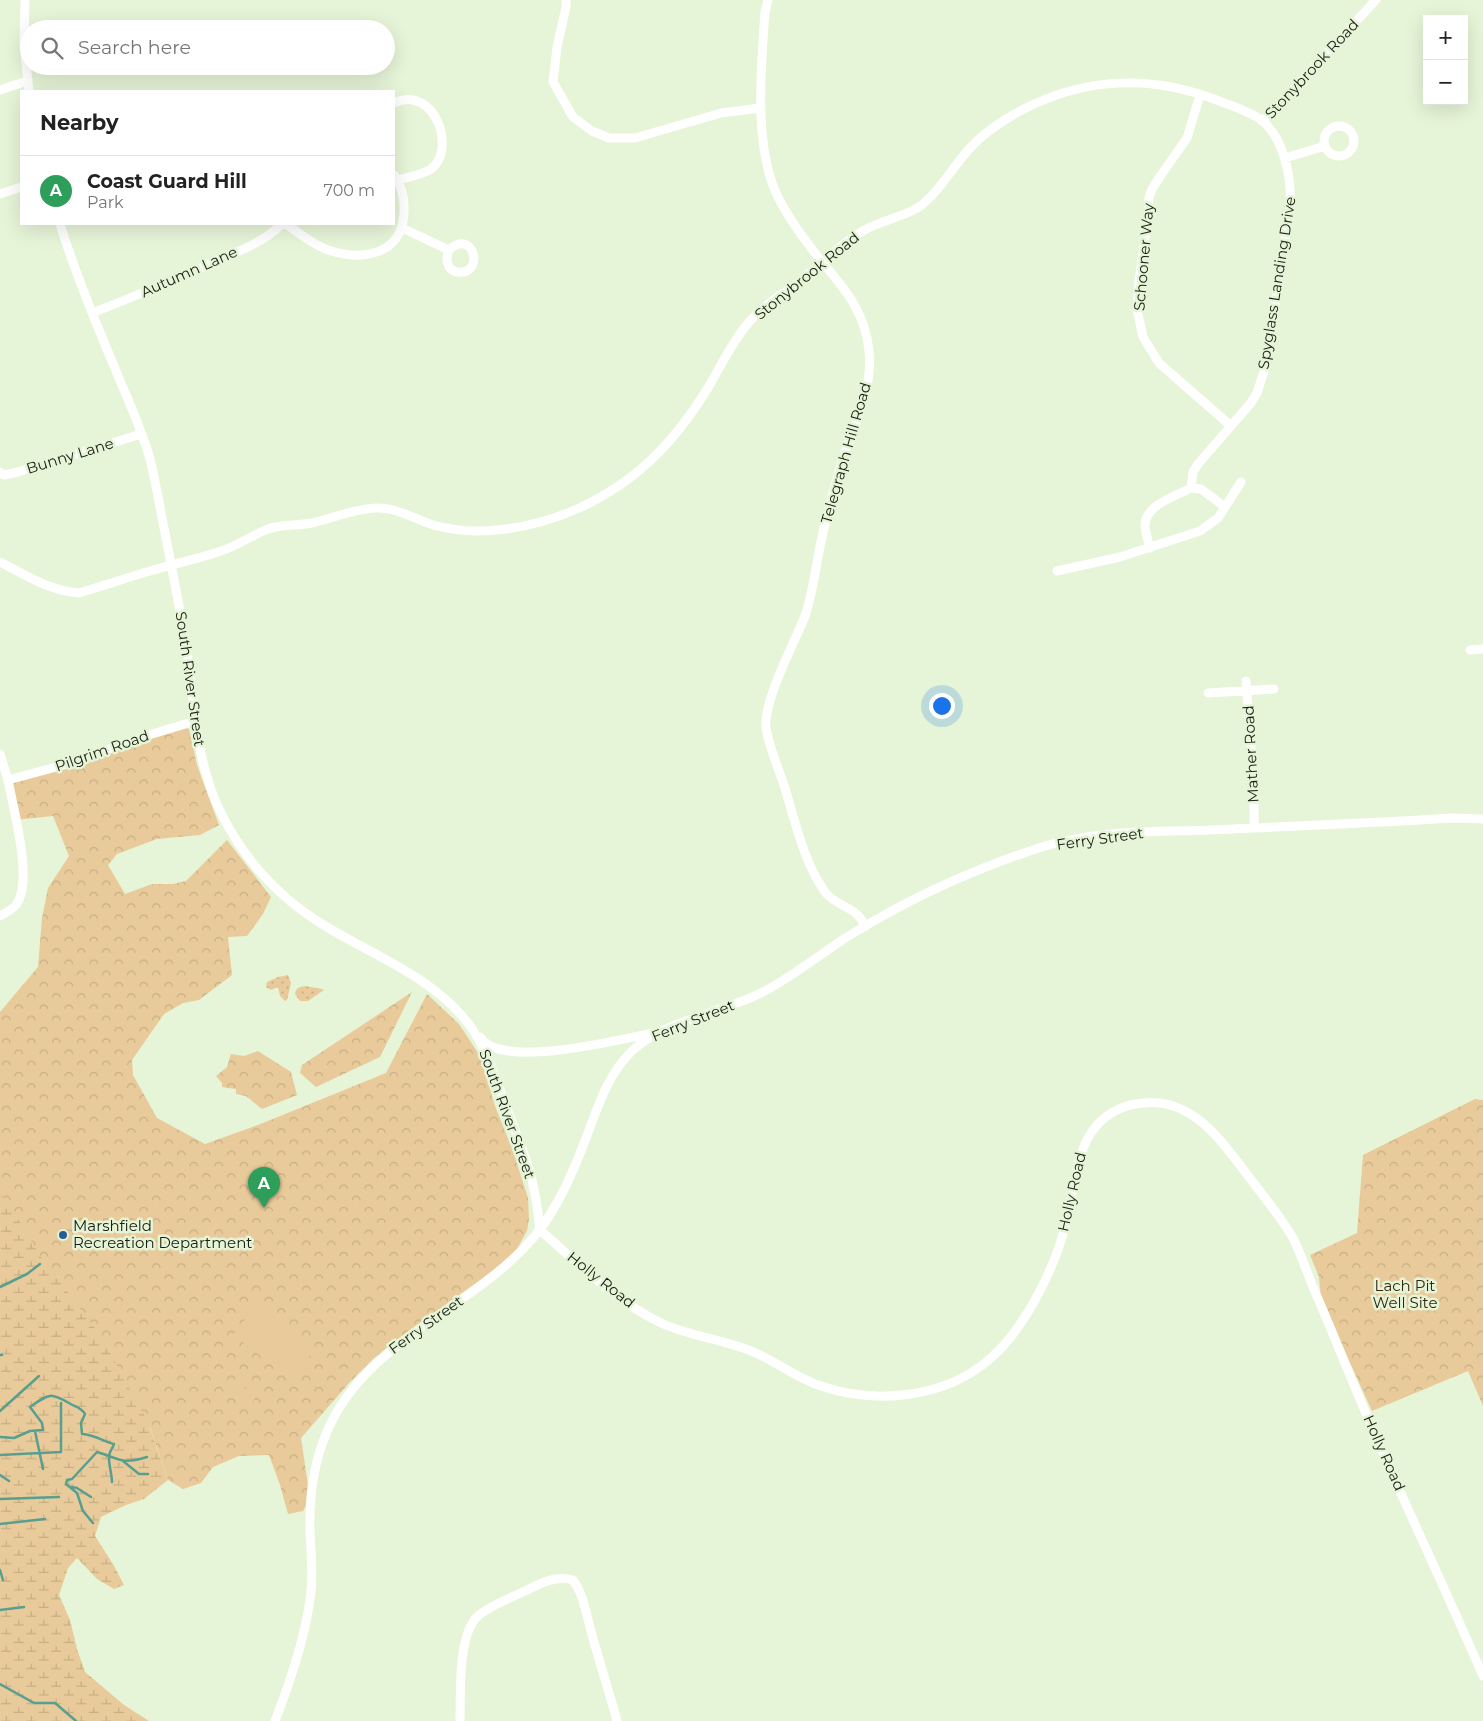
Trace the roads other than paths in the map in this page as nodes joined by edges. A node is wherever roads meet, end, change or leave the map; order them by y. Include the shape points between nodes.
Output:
1 (25, 0) edge
2 (566, 0) edge
3 (768, 0) edge
4 (1376, 0) edge
5 (25, 20) edge
6 (27, 75) edge
7 (27, 80) junction
8 (0, 90) edge
9 (28, 90) edge
10 (1200, 95) junction
11 (395, 103) edge
12 (760, 108) junction
13 (1263, 121) junction
14 (1325, 146) dead end
15 (1285, 158) junction
16 (396, 177) edge
17 (20, 187) edge
18 (0, 194) edge
19 (60, 225) edge
20 (283, 225) edge
21 (286, 225) edge
22 (402, 228) junction
23 (449, 250) dead end
24 (823, 262) junction
25 (92, 313) junction
26 (1231, 426) junction
27 (141, 434) junction
28 (0, 472) edge
29 (1241, 482) dead end
30 (1191, 488) junction
31 (1225, 508) junction
32 (1150, 548) junction
33 (0, 562) edge
34 (172, 564) junction
35 (1057, 571) dead end
36 (1483, 649) edge
37 (1470, 650) dead end
38 (1246, 681) dead end
39 (1274, 689) dead end
40 (1247, 691) junction
41 (1208, 693) dead end
42 (196, 721) junction
43 (0, 754) edge
44 (8, 780) junction
45 (1483, 819) edge
46 (1254, 828) junction
47 (0, 916) edge
48 (865, 927) junction
49 (472, 1030) junction
50 (662, 1032) junction
51 (540, 1230) junction
52 (1483, 1676) edge
53 (276, 1721) edge
54 (460, 1721) edge
55 (617, 1721) edge

1 - 5 street
2 - 12 street via 553,82 573,117 592,131 609,138 635,138 721,113
3 - 12 street, Telegraph Hill Road
4 - 13 street, Stonybrook Road
6 - 7 street
7 - 8 street
7 - 9 street
10 - 13 street, Stonybrook Road via 1241,109
10 - 24 street, Stonybrook Road via 1141,83 1109,83 1076,88 1036,103 1000,122 972,145 920,206 858,233
10 - 26 street, Schooner Way via 1188,138 1149,198 1137,309 1144,338 1159,363
11 - 16 street via 409,98 422,103 434,115 442,137 440,157 432,168
12 - 24 street, Telegraph Hill Road via 766,165 773,186 786,211
13 - 15 street, Spyglass Landing Drive
14 - 15 street
15 - 26 street, Spyglass Landing Drive via 1290,181 1290,207 1266,365 1257,393
16 - 22 street via 405,204
17 - 18 street
19 - 25 street, South River Street
20 - 25 street, Autumn Lane via 246,247
21 - 22 street, Autumn Lane via 329,250 354,254 386,249
22 - 23 street
24 - 34 street, Stonybrook Road via 750,321 689,416 652,461 610,493 576,509 530,525 486,530 437,526 379,508 270,528 224,550
24 - 48 street, Telegraph Hill Road via 849,294 859,314 865,329 870,369 863,408 842,461 825,524 810,601 768,705 766,728 804,850 818,881 827,895 859,915
25 - 27 street, South River Street
26 - 30 street, Spyglass Landing Drive via 1198,464 1193,472
27 - 28 street, Bunny Lane via 18,472 4,475
27 - 34 street, South River Street via 156,485
29 - 31 street
30 - 31 street via 1201,489
30 - 32 street via 1152,508 1147,514 1144,526
31 - 32 street via 1218,518 1200,531
32 - 35 street
33 - 34 street, Stonybrook Road via 50,587 79,593
34 - 42 street, South River Street
36 - 37 street
38 - 40 street, Mather Road
39 - 40 street
40 - 41 street
40 - 46 street, Mather Road
42 - 44 street, Pilgrim Road via 75,762
42 - 49 street, South River Street via 199,750 215,801 231,832 258,870 311,917 429,986 463,1016
43 - 44 street
44 - 47 street via 22,850 23,877 16,906
45 - 46 street, Ferry Street
46 - 48 street, Ferry Street via 1123,832 1061,842 963,877
48 - 50 street, Ferry Street via 764,992
49 - 50 street, South River Street via 489,1045 529,1052
49 - 51 street, South River Street via 498,1084 530,1171
50 - 51 street, Ferry Street via 631,1052 611,1077 574,1168
51 - 52 street, Holly Road via 609,1291 659,1322 742,1348 819,1386 870,1397 896,1397 928,1390 977,1369 1000,1350 1024,1318 1056,1257 1072,1201 1081,1148 1102,1121 1133,1104 1173,1106 1191,1113 1222,1142 1280,1217 1295,1242 1390,1470
51 - 53 street, Ferry Street via 502,1268 368,1371 342,1402 332,1420 324,1437 312,1494 312,1574 307,1616
54 - 55 street via 464,1640 472,1622 490,1608 550,1580 566,1578 574,1580 581,1594

